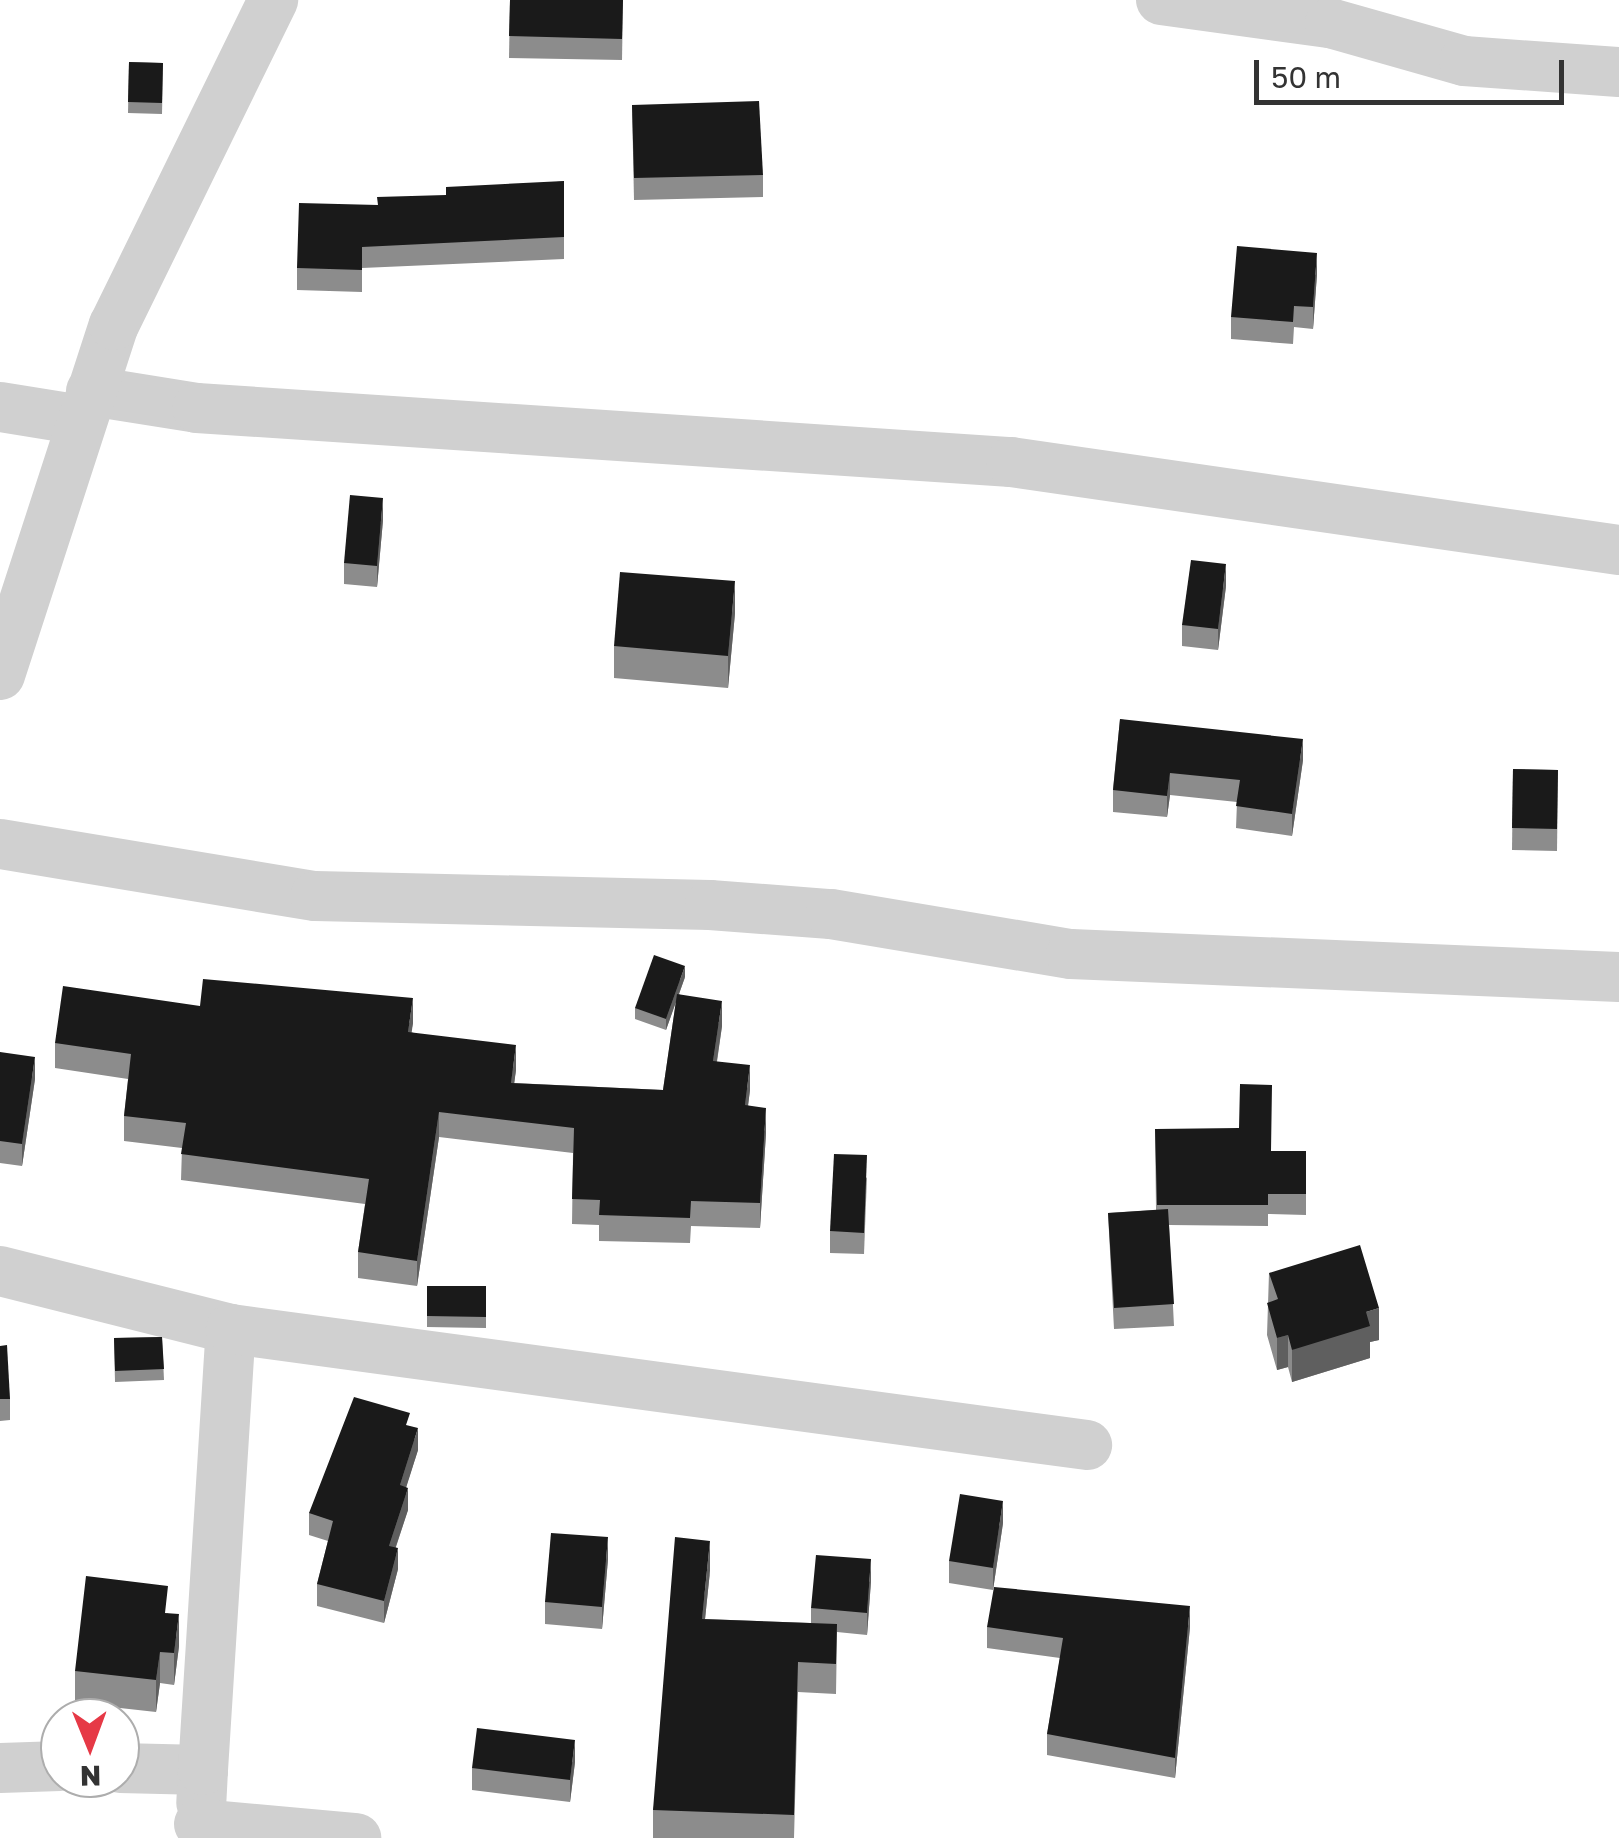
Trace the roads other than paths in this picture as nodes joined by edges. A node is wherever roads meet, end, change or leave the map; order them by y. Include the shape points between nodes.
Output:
1 (272, 0) edge
2 (1161, 0) edge
3 (1619, 72) edge
4 (86, 406) junction
5 (0, 407) edge
6 (1619, 550) edge
7 (0, 675) edge
8 (0, 844) edge
9 (1619, 977) edge
10 (0, 1271) edge
11 (231, 1329) junction
12 (1086, 1444) dead end
13 (40, 1767) edge
14 (0, 1768) edge
15 (140, 1768) edge
16 (202, 1770) junction
17 (199, 1831) edge
18 (356, 1838) edge

1 - 4 street via 114,325
2 - 3 street via 1330,24 1464,61
4 - 5 street
4 - 6 street via 1010,462
4 - 7 street
8 - 9 street via 315,896 710,905 831,914 1070,954
10 - 11 street
11 - 12 street
11 - 16 street
13 - 14 street
15 - 16 street
16 - 17 street
17 - 18 street

